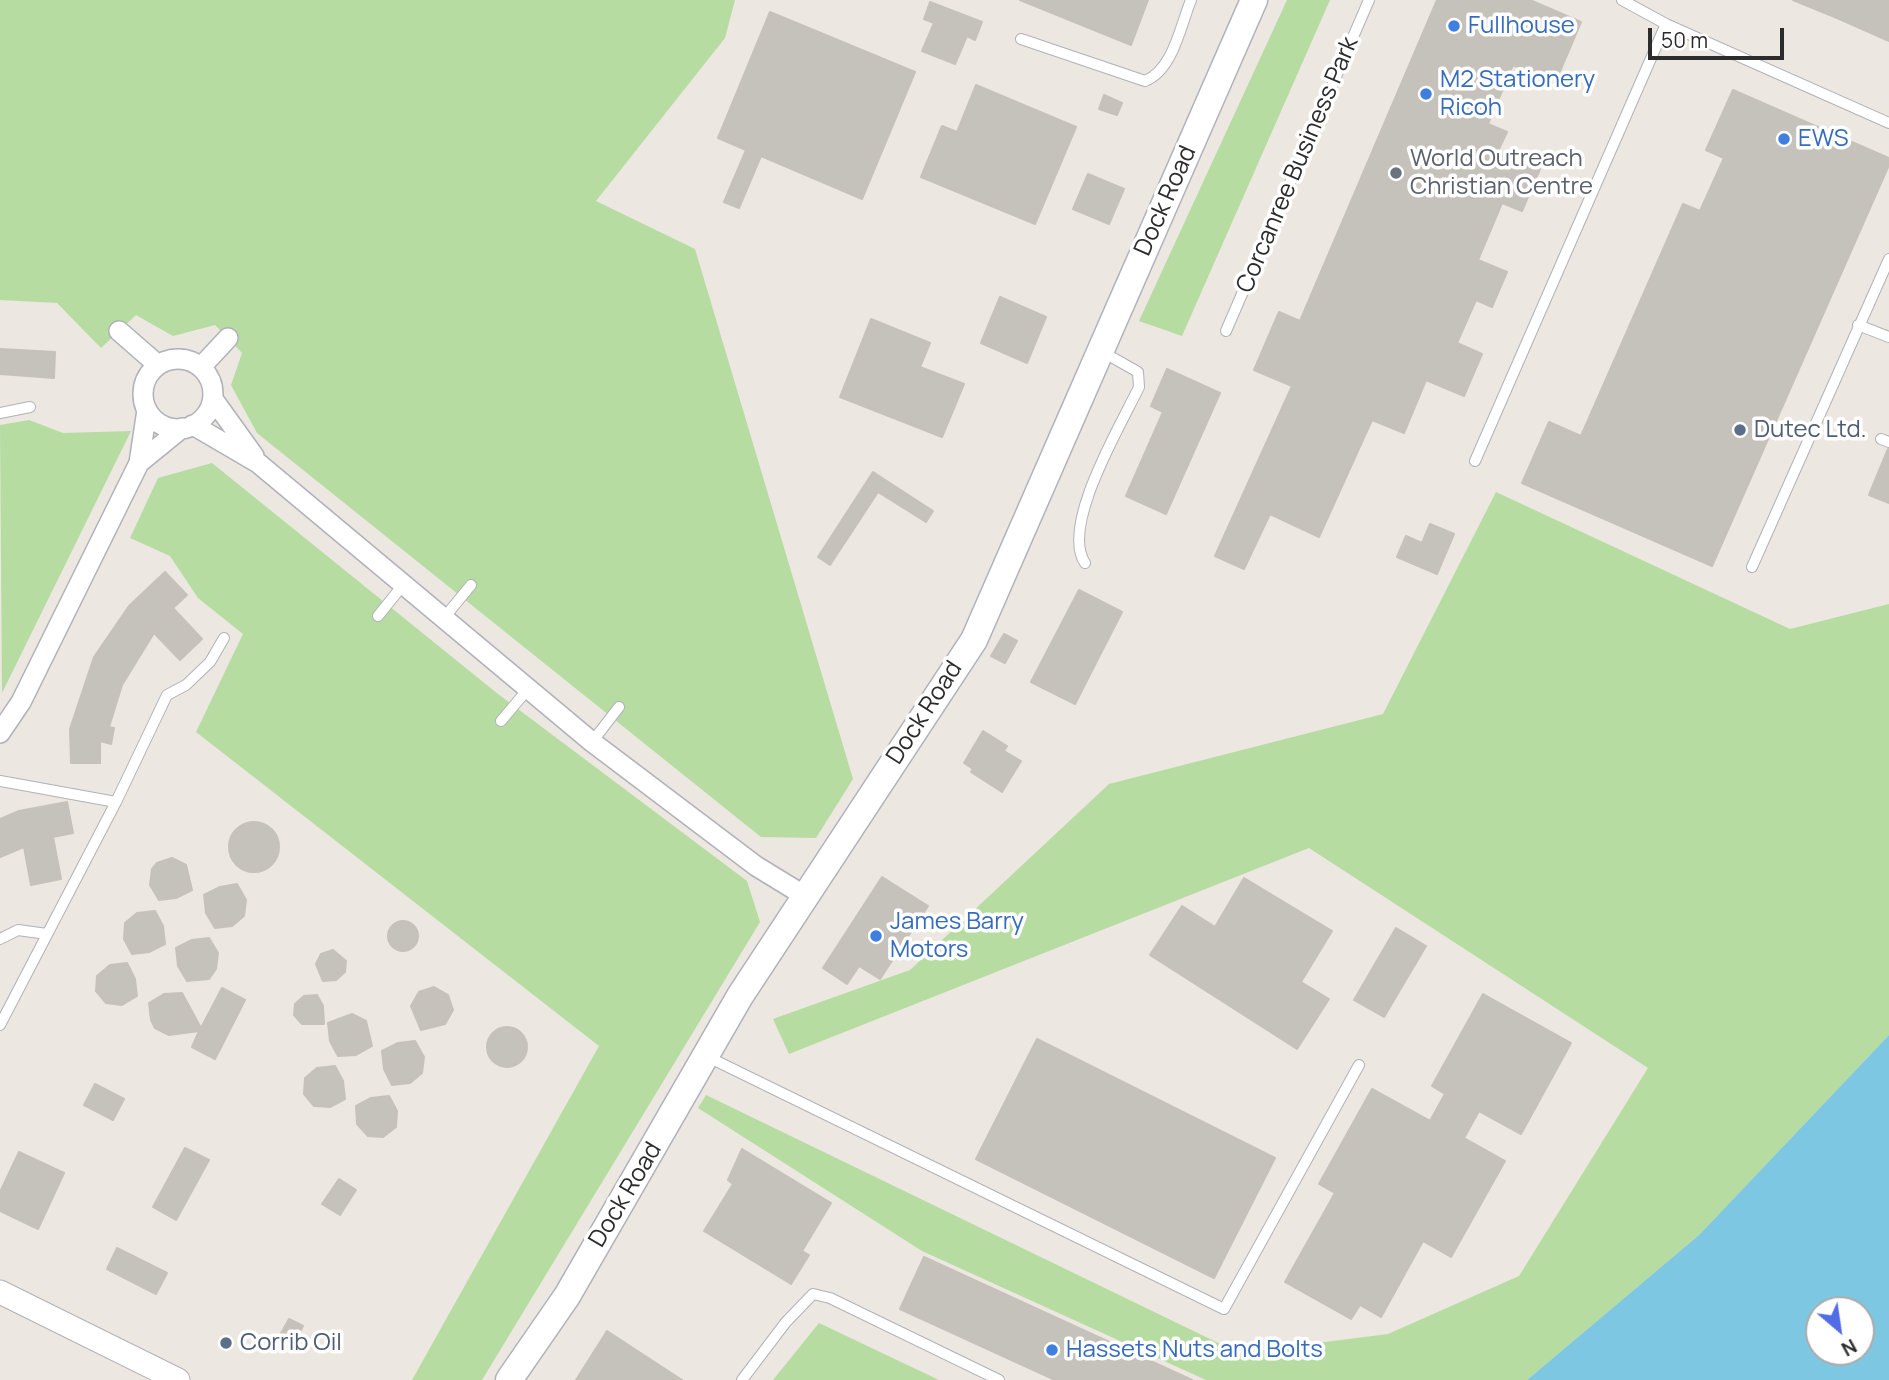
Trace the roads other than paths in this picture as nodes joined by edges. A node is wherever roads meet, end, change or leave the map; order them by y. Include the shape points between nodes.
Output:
1 (1191, 0) edge
2 (1254, 0) edge
3 (1369, 0) edge
4 (1622, 0) edge
5 (1666, 24) junction
6 (1021, 39) dead end
7 (1889, 123) edge
8 (1889, 259) edge
9 (1858, 325) junction
10 (119, 331) dead end
11 (1226, 331) dead end
12 (1889, 337) edge
13 (228, 338) dead end
14 (1100, 351) junction
15 (158, 365) junction
16 (201, 367) junction
17 (212, 399) junction
18 (30, 407) dead end
19 (147, 410) junction
20 (0, 413) edge
21 (188, 427) junction
22 (1475, 461) dead end
23 (139, 463) junction
24 (258, 463) junction
25 (1085, 564) dead end
26 (1752, 567) dead end
27 (404, 584) junction
28 (471, 585) dead end
29 (378, 616) dead end
30 (444, 618) junction
31 (224, 638) dead end
32 (528, 689) junction
33 (619, 707) dead end
34 (500, 721) dead end
35 (0, 733) edge
36 (592, 742) junction
37 (0, 781) edge
38 (116, 802) junction
39 (805, 896) junction
40 (47, 934) junction
41 (0, 939) edge
42 (0, 1025) edge
43 (706, 1055) junction
44 (1359, 1065) dead end
45 (0, 1292) edge
46 (167, 1378) edge
47 (509, 1380) edge
48 (742, 1380) edge
49 (999, 1380) edge

1 - 6 lane via 1168,60 1157,76 1145,81
2 - 14 main road, Dock Road
3 - 11 lane, Corcanree Business Park
4 - 5 lane
5 - 7 lane
5 - 22 lane
8 - 9 lane
9 - 12 lane
9 - 26 lane
10 - 15 street
13 - 16 street
14 - 25 lane via 1138,372 1139,387 1080,522 1078,549
14 - 39 main road, Dock Road via 974,640
15 - 16 street via 180,359
15 - 19 street via 145,384
16 - 17 street via 209,377
17 - 21 street via 209,411
17 - 24 street
18 - 20 lane
19 - 21 street via 161,424
19 - 23 street
21 - 23 street
21 - 24 street
23 - 35 street via 21,702
24 - 27 street
27 - 29 lane
27 - 30 street
28 - 30 lane
30 - 32 street
31 - 38 lane via 186,685 167,695
32 - 34 lane
32 - 36 street
33 - 36 lane
36 - 39 street via 755,866
37 - 38 lane
38 - 40 lane
39 - 43 main road, Dock Road
40 - 41 lane via 18,930
40 - 42 lane
43 - 44 lane via 1224,1309
43 - 47 main road, Dock Road via 566,1296
45 - 46 street
48 - 49 lane via 813,1294 830,1298

